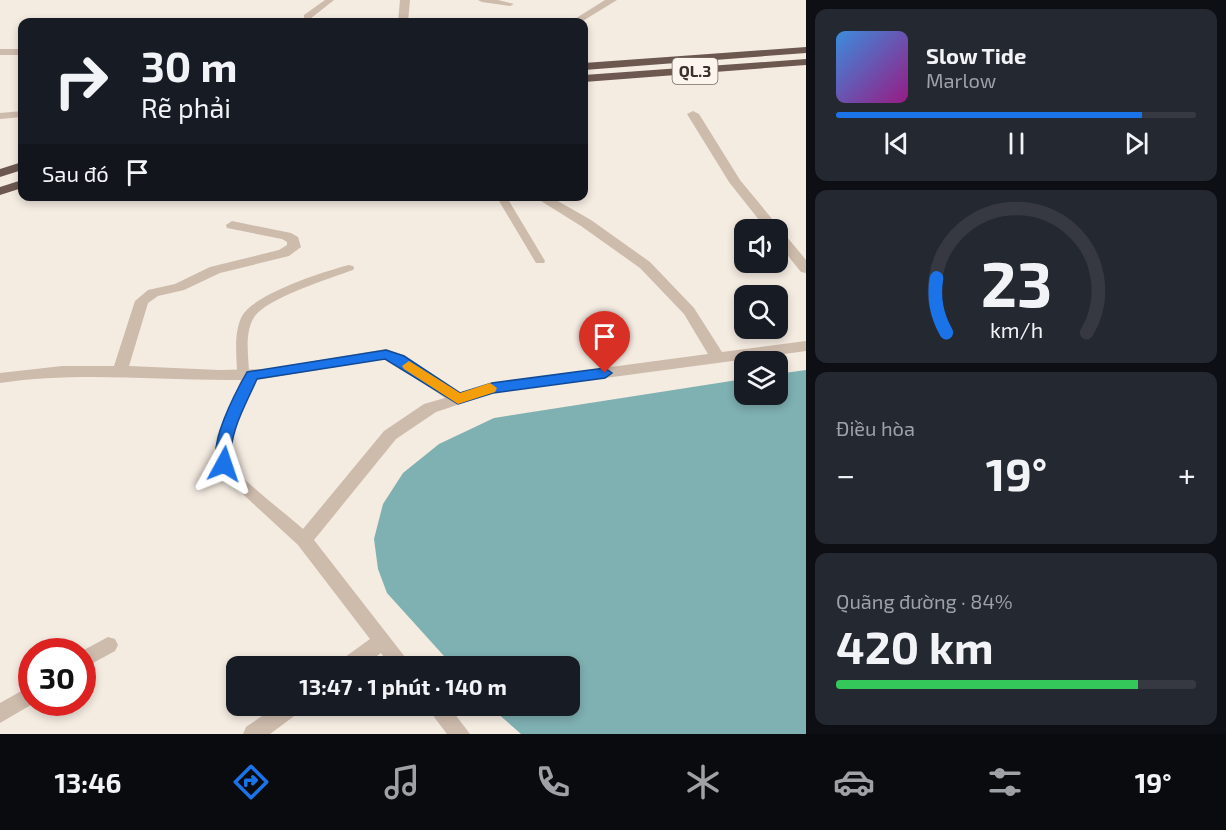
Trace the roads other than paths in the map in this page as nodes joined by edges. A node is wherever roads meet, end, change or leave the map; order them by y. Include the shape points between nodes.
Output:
1 (330, 0) edge
2 (405, 0) edge
3 (482, 0) edge
4 (612, 0) edge
5 (510, 4) dead end
6 (307, 17) dead end
7 (403, 18) edge
8 (582, 18) edge
9 (806, 50) edge
10 (0, 52) edge
11 (18, 52) edge
12 (806, 62) edge
13 (588, 67) edge
14 (588, 79) edge
15 (18, 114) edge
16 (693, 114) dead end
17 (0, 116) edge
18 (18, 167) edge
19 (0, 173) edge
20 (18, 185) edge
21 (0, 191) edge
22 (504, 201) edge
23 (547, 201) edge
24 (766, 219) edge
25 (232, 225) dead end
26 (788, 246) edge
27 (540, 261) dead end
28 (349, 268) dead end
29 (806, 269) edge
30 (806, 346) edge
31 (718, 358) junction
32 (120, 372) junction
33 (247, 375) junction
34 (0, 378) edge
35 (458, 399) junction
36 (304, 540) junction
37 (381, 642) junction
38 (108, 645) dead end
39 (96, 652) edge
40 (362, 656) edge
41 (393, 656) edge
42 (18, 703) edge
43 (0, 714) edge
44 (278, 716) edge
45 (444, 716) edge
46 (253, 734) edge
47 (460, 734) edge

1 - 6 lane
2 - 7 street
3 - 5 lane
4 - 8 street
9 - 13 highway, QL.3
10 - 11 street
12 - 14 highway, QL.3
15 - 17 street
16 - 24 street via 735,182
18 - 19 highway
20 - 21 highway
22 - 27 lane
23 - 31 street via 645,265 689,311
25 - 32 street via 286,236 293,240 294,247 284,254 215,270 147,295
26 - 29 street
28 - 33 lane via 309,281 259,305 248,316 242,334
30 - 31 street
31 - 35 street via 492,388
32 - 33 street
32 - 34 street via 55,371
33 - 35 street via 386,354
33 - 36 street via 222,449 224,464 228,473
35 - 36 street via 430,408 390,435
36 - 37 street
37 - 40 street
37 - 41 street
38 - 39 street
42 - 43 street
44 - 46 street
45 - 47 street

